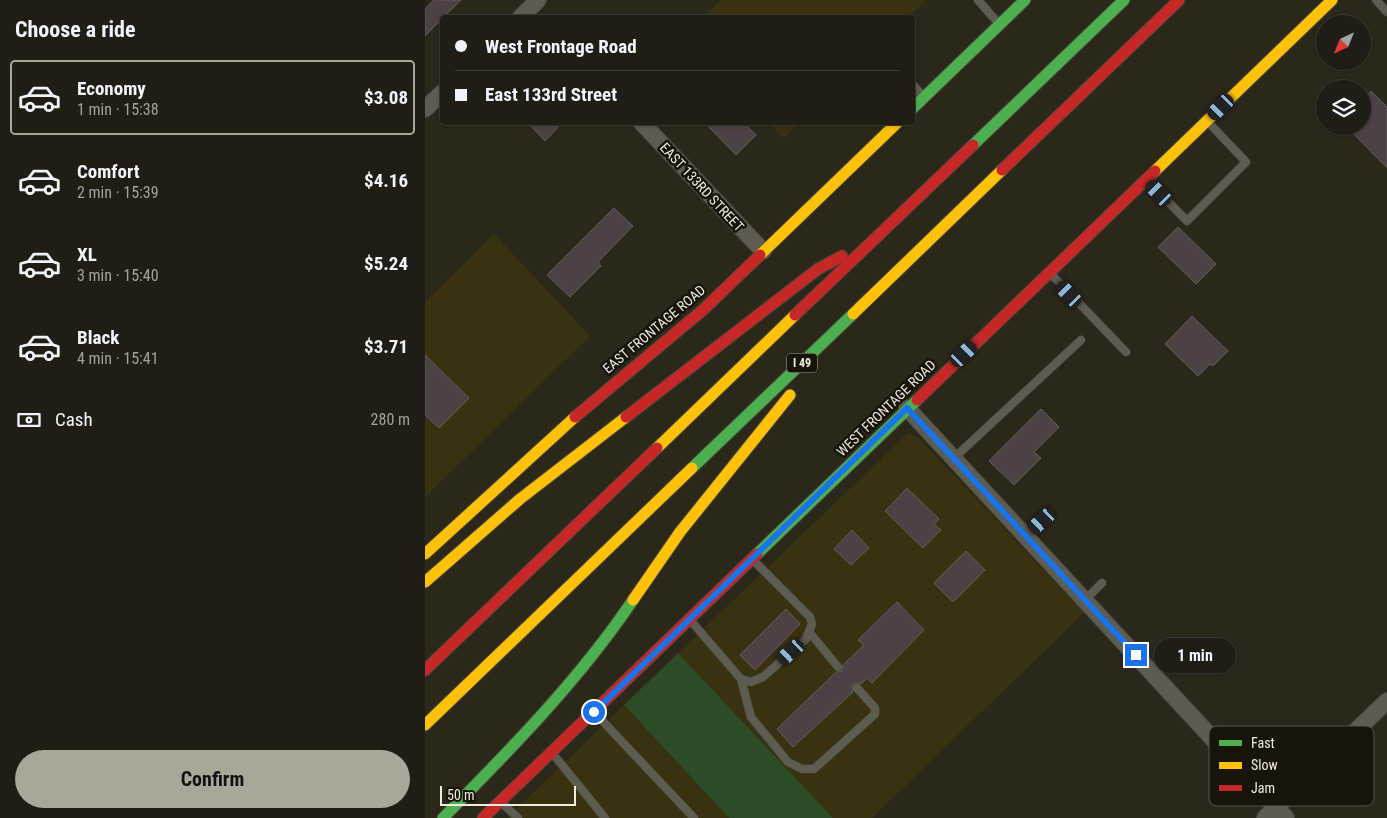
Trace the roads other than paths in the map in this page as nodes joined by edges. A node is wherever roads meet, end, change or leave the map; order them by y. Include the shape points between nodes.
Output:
1 (978, 0) edge
2 (1025, 0) edge
3 (1124, 0) edge
4 (1179, 0) edge
5 (1332, 0) edge
6 (1376, 0) edge
7 (1387, 12) edge
8 (1000, 24) junction
9 (915, 87) edge
10 (440, 95) edge
11 (924, 98) junction
12 (915, 106) edge
13 (425, 109) edge
14 (1207, 120) junction
15 (644, 125) edge
16 (895, 125) edge
17 (1146, 179) junction
18 (877, 238) junction
19 (763, 251) junction
20 (1049, 272) junction
21 (861, 306) junction
22 (1081, 340) dead end
23 (1126, 352) dead end
24 (907, 408) junction
25 (954, 458) junction
26 (1042, 521) dead end
27 (1025, 536) junction
28 (425, 554) edge
29 (752, 559) junction
30 (425, 582) edge
31 (1103, 583) dead end
32 (1085, 600) junction
33 (689, 620) junction
34 (810, 633) junction
35 (838, 667) dead end
36 (425, 670) edge
37 (741, 679) junction
38 (857, 688) dead end
39 (1387, 701) edge
40 (594, 712) junction
41 (425, 725) edge
42 (1362, 726) edge
43 (1209, 739) edge
44 (552, 752) junction
45 (500, 802) junction
46 (443, 818) edge
47 (483, 818) edge
48 (518, 818) edge
49 (605, 818) edge
50 (694, 818) edge

1 - 8 lane
2 - 8 main road
3 - 18 main road
4 - 21 main road, I 49
5 - 14 main road, WEST FRONTAGE ROAD
6 - 7 lane
8 - 11 main road
9 - 11 lane
10 - 13 street
11 - 12 main road
14 - 17 main road, WEST FRONTAGE ROAD
14 - 17 lane via 1246,162 1187,221
15 - 19 street, EAST 133RD STREET
16 - 19 main road, EAST FRONTAGE ROAD
17 - 20 main road, WEST FRONTAGE ROAD
18 - 30 main road via 818,269 527,493
18 - 36 main road
19 - 28 main road, EAST FRONTAGE ROAD via 704,308 560,429
20 - 23 lane
20 - 24 main road, WEST FRONTAGE ROAD
21 - 41 main road, I 49
21 - 46 main road via 680,532 606,640 508,752
22 - 25 lane
24 - 25 street
24 - 29 main road, WEST FRONTAGE ROAD
25 - 27 street
26 - 27 lane
27 - 32 street
29 - 33 main road, WEST FRONTAGE ROAD
29 - 34 lane via 810,617 813,624
31 - 32 lane
32 - 43 street
33 - 37 lane
33 - 40 main road, WEST FRONTAGE ROAD
34 - 35 lane
34 - 37 lane via 763,678 751,682
37 - 38 lane via 751,717 788,762 802,769 814,769 875,714 875,708
39 - 42 street
40 - 44 main road, WEST FRONTAGE ROAD
40 - 50 lane
44 - 45 main road, WEST FRONTAGE ROAD
44 - 49 lane
45 - 47 main road, WEST FRONTAGE ROAD
45 - 48 lane

